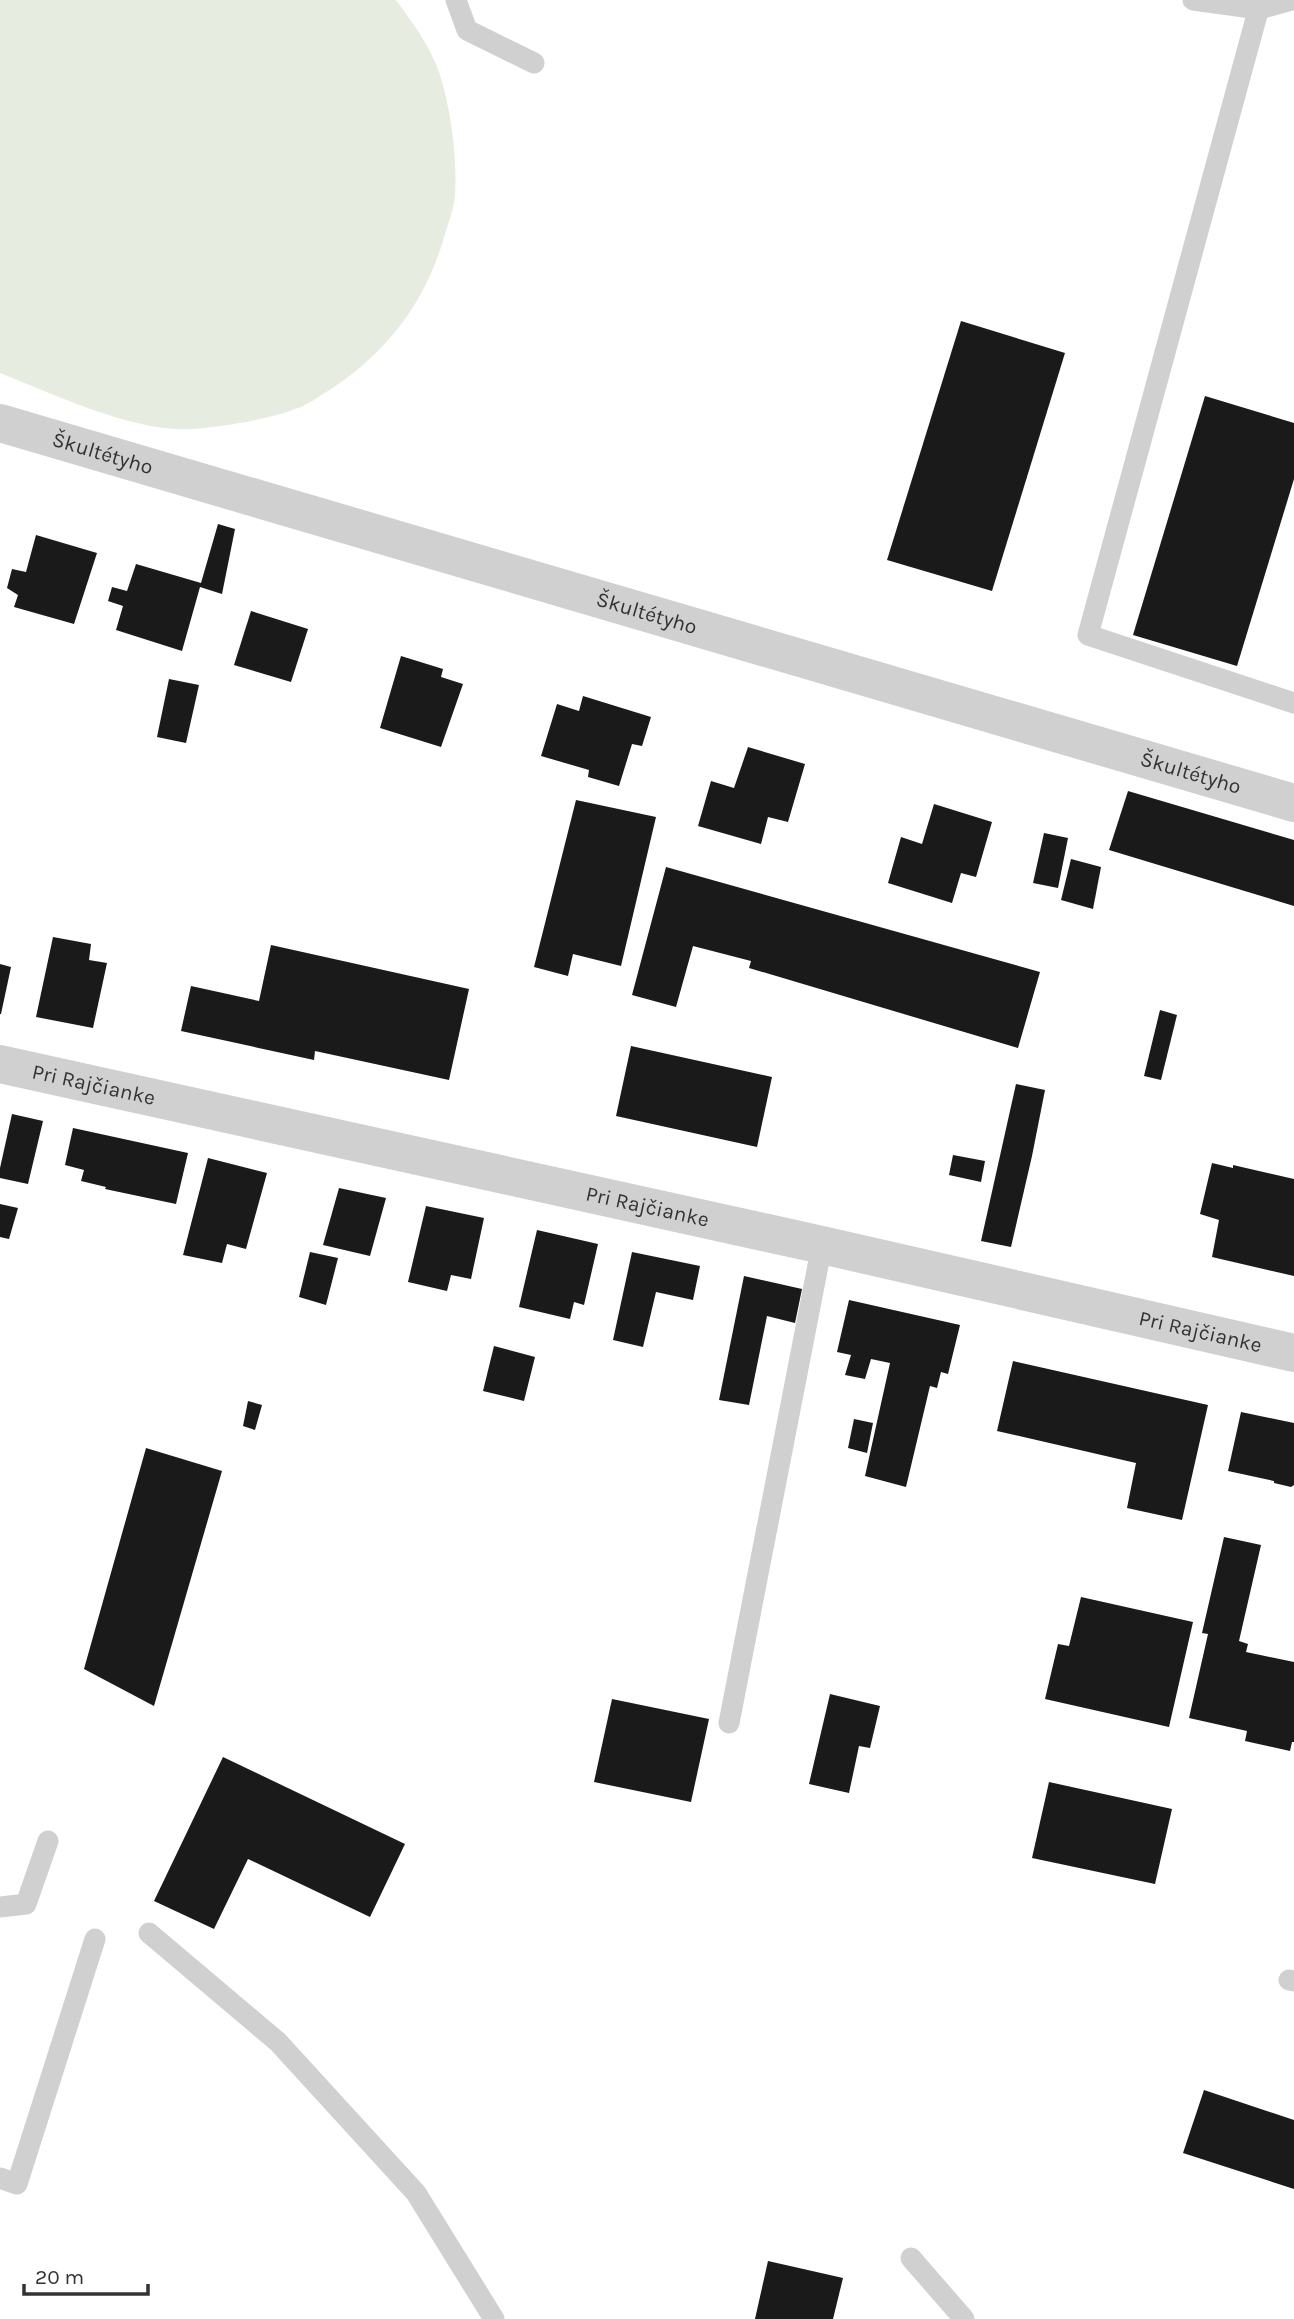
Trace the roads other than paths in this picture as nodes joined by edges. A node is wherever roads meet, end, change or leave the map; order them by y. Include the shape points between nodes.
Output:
1 (456, 0) edge
2 (1193, 0) edge
3 (1292, 0) edge
4 (1260, 4) edge
5 (534, 63) dead end
6 (0, 423) edge
7 (1294, 703) edge
8 (1294, 803) edge
9 (0, 1064) edge
10 (822, 1245) junction
11 (1294, 1353) edge
12 (729, 1723) dead end
13 (48, 1841) dead end
14 (0, 1907) edge
15 (149, 1933) dead end
16 (95, 1939) dead end
17 (0, 2178) edge
18 (911, 2258) dead end
19 (494, 2319) edge
20 (964, 2319) edge

1 - 5 lane via 467,30
2 - 4 lane
3 - 4 lane
4 - 7 lane via 1088,635
6 - 8 street, Škultétyho
9 - 10 street, Pri Rajčianke
10 - 11 street, Pri Rajčianke
10 - 12 lane
13 - 14 lane via 26,1904
15 - 19 lane via 278,2042 416,2193
16 - 17 lane via 17,2184
18 - 20 lane

